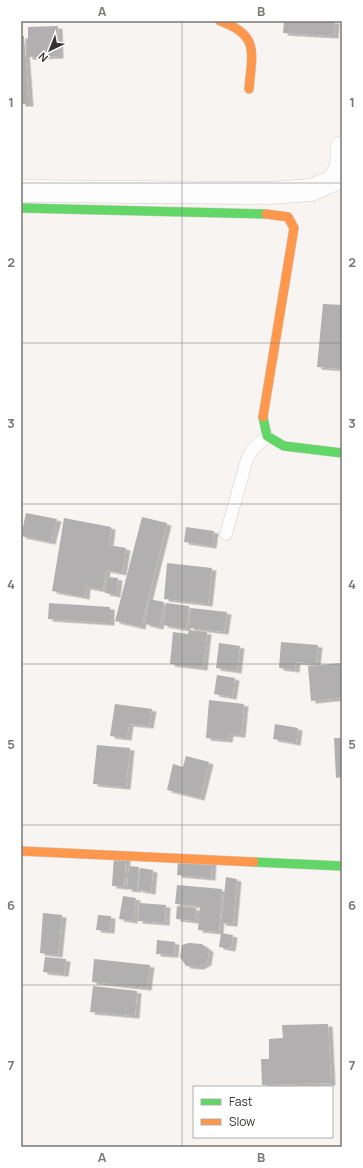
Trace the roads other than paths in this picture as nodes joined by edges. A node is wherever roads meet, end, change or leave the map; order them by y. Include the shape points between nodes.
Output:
1 (220, 21) edge
2 (249, 89) dead end
3 (342, 147) edge
4 (21, 191) edge
5 (21, 208) edge
6 (267, 436) junction
7 (342, 453) edge
8 (226, 534) dead end
9 (21, 851) edge
10 (342, 866) edge

1 - 2 street via 246,32 251,44
3 - 4 street via 341,168 332,181 311,190 270,193
5 - 6 street via 273,214 288,217 294,228 262,420
6 - 7 street via 284,446
6 - 8 lane via 252,450 247,460
9 - 10 street

